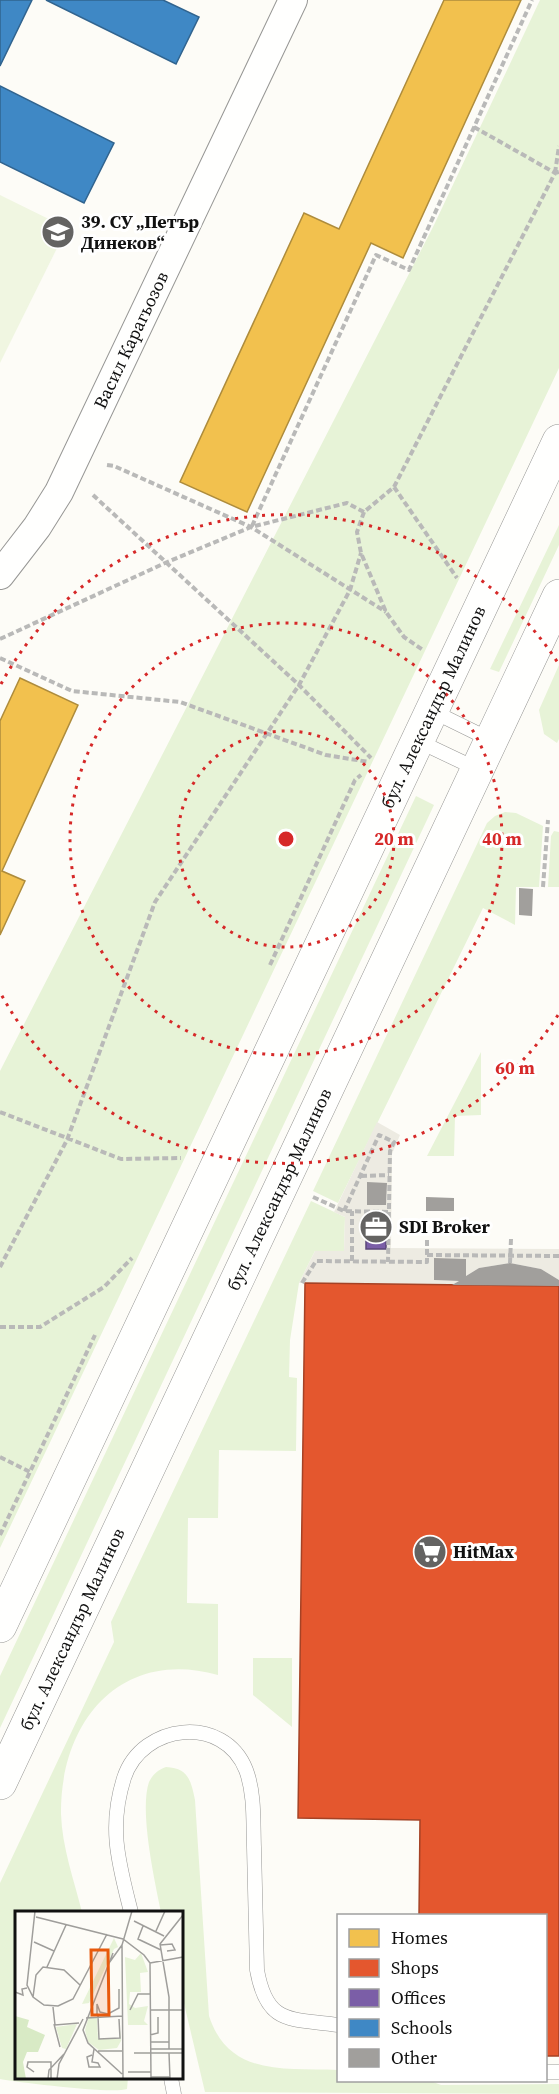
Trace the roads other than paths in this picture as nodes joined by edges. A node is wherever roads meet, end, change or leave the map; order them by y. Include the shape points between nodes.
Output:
1 (293, 0) edge
2 (559, 441) edge
3 (0, 575) edge
4 (559, 596) edge
5 (432, 711) junction
6 (491, 740) junction
7 (418, 741) junction
8 (477, 769) junction
9 (0, 1626) edge
10 (0, 1783) edge
11 (131, 1911) edge
12 (337, 2025) edge
13 (171, 2079) edge
14 (174, 2094) edge

1 - 3 street, Васил Карагьозов via 59,492
2 - 5 street, бул. Александър Малинов
4 - 6 street, бул. Александър Малинов
5 - 6 lane
5 - 7 street, бул. Александър Малинов
6 - 8 street, бул. Александър Малинов
7 - 8 lane
7 - 9 street, бул. Александър Малинов
8 - 10 street, бул. Александър Малинов
11 - 12 lane via 114,1833 119,1795 130,1764 148,1742 160,1736 189,1732 219,1740 241,1760 252,1796 257,1971 267,2006 278,2014
13 - 14 lane

